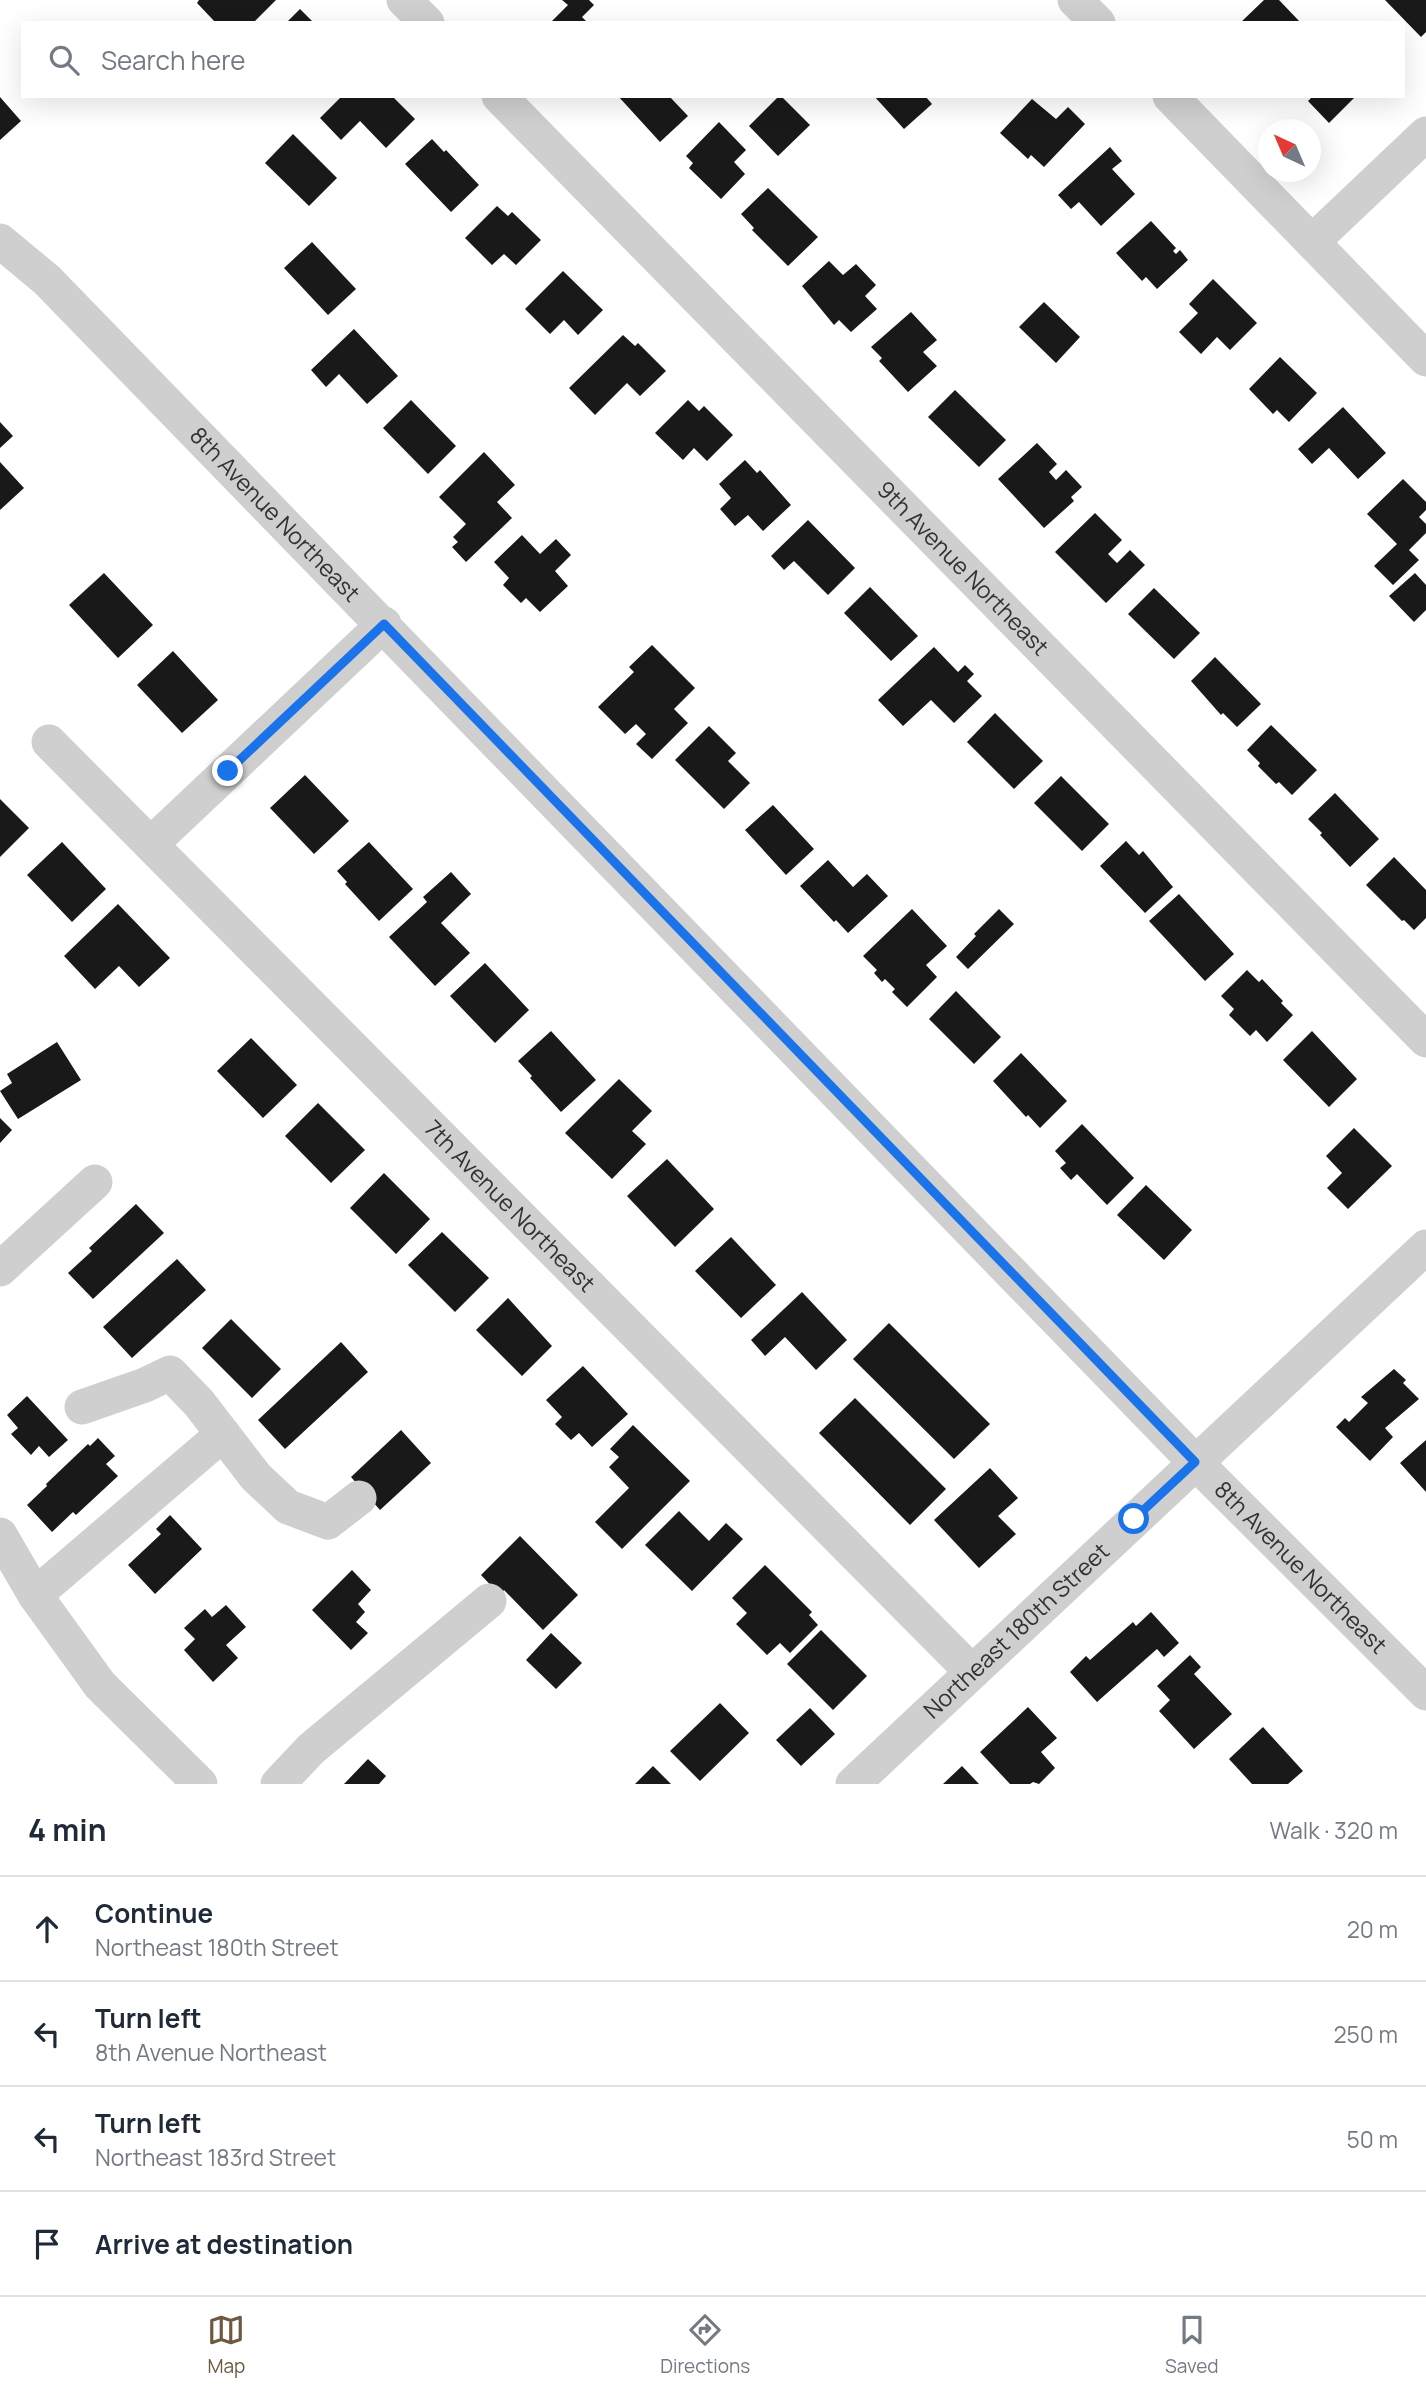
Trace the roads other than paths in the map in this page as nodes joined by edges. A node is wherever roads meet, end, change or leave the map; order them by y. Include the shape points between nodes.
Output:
1 (404, 0) edge
2 (1075, 0) edge
3 (425, 21) edge
4 (1096, 21) edge
5 (501, 98) edge
6 (1172, 98) edge
7 (1426, 134) edge
8 (0, 241) edge
9 (1312, 242) junction
10 (1426, 359) edge
11 (384, 624) junction
12 (49, 742) dead end
13 (150, 844) junction
14 (1426, 1040) edge
15 (94, 1182) dead end
16 (1426, 1247) edge
17 (0, 1269) edge
18 (82, 1407) dead end
19 (223, 1434) junction
20 (1195, 1462) junction
21 (359, 1498) dead end
22 (0, 1535) edge
23 (35, 1595) junction
24 (489, 1601) dead end
25 (972, 1672) junction
26 (1422, 1681) edge
27 (200, 1784) edge
28 (278, 1784) edge
29 (853, 1784) edge

1 - 3 street
2 - 4 street
5 - 14 street, 9th Avenue Northeast
6 - 9 street
7 - 9 street
8 - 11 street, 8th Avenue Northeast via 47,280
9 - 10 street
11 - 13 street
11 - 20 street, 8th Avenue Northeast
12 - 13 street, 7th Avenue Northeast
13 - 25 street, 7th Avenue Northeast
15 - 17 street
16 - 20 street, Northeast 180th Street
18 - 19 street via 170,1373
19 - 21 street via 256,1477 288,1507 328,1522
19 - 23 street
20 - 25 street, Northeast 180th Street
20 - 26 street, 8th Avenue Northeast
22 - 23 street
23 - 27 street via 100,1685
24 - 28 street via 311,1749
25 - 29 street, Northeast 180th Street

